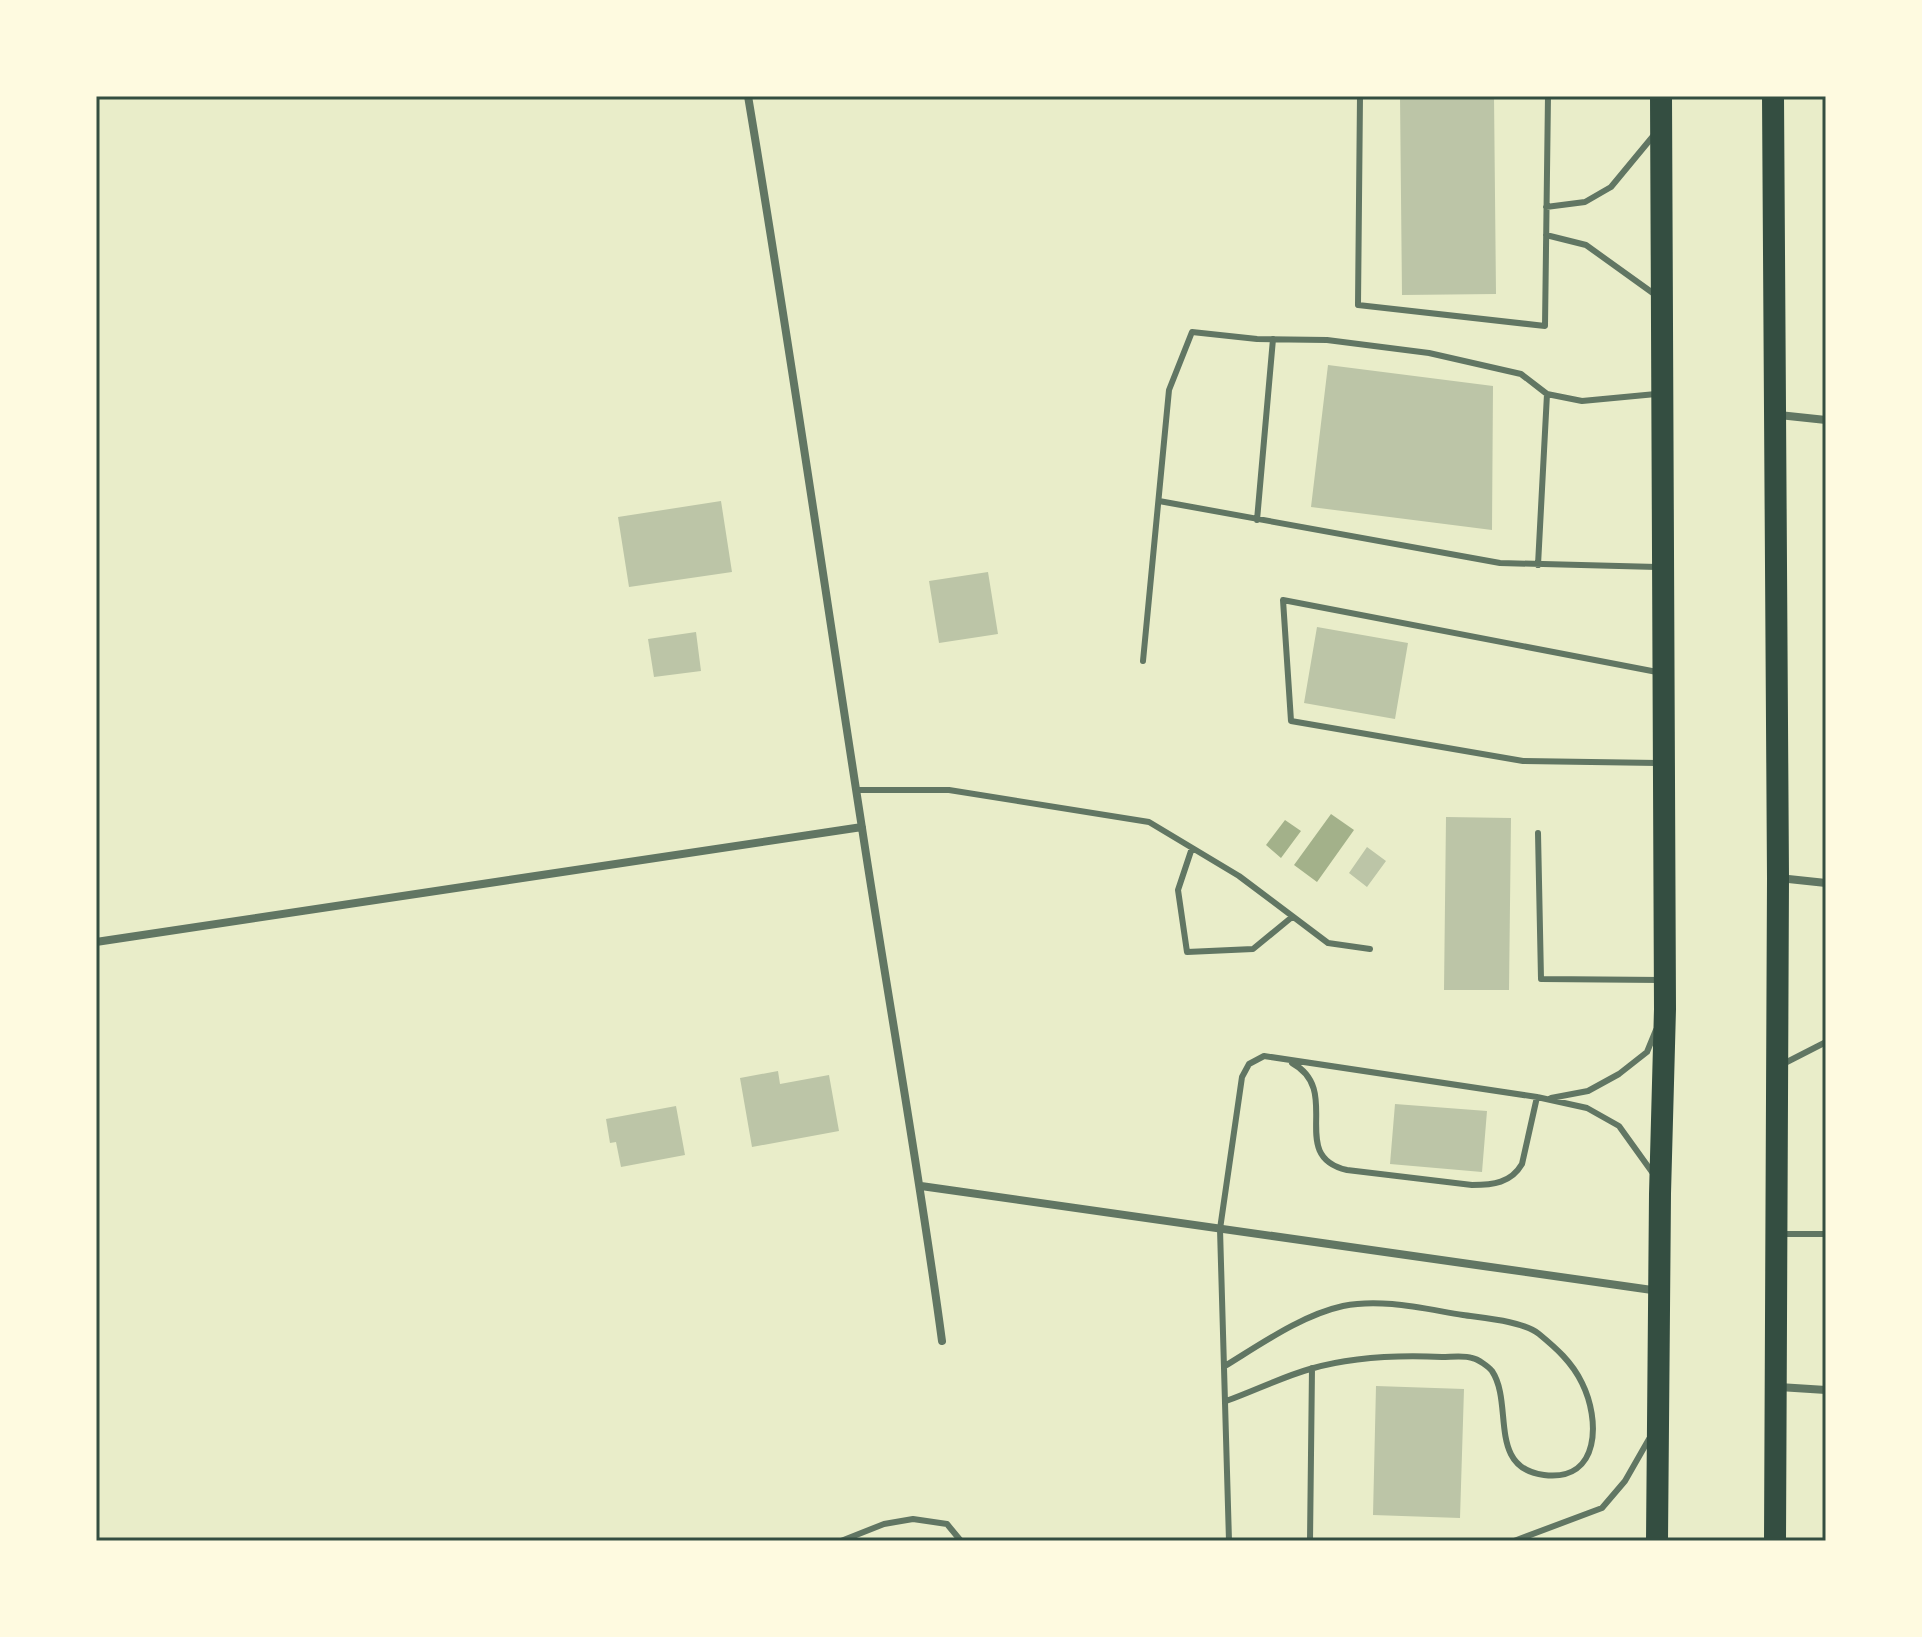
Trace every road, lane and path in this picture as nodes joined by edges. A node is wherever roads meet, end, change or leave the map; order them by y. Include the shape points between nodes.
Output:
1 (748, 96) edge
2 (1360, 96) edge
3 (1548, 96) edge
4 (1661, 96) edge
5 (1773, 96) edge
6 (1662, 126) junction
7 (1546, 207) junction
8 (1546, 235) junction
9 (1661, 299) junction
10 (1273, 339) junction
11 (1547, 394) junction
12 (1664, 394) junction
13 (1774, 415) junction
14 (1826, 420) edge
15 (1159, 501) junction
16 (1257, 520) junction
17 (1538, 565) junction
18 (1664, 567) junction
19 (1143, 661) dead end
20 (1664, 673) junction
21 (1664, 763) junction
22 (856, 790) junction
23 (862, 827) junction
24 (1538, 833) dead end
25 (1192, 848) junction
26 (1778, 878) junction
27 (1826, 883) edge
28 (1292, 917) junction
29 (96, 942) edge
30 (1370, 949) dead end
31 (1665, 980) junction
32 (1665, 1009) junction
33 (1826, 1042) edge
34 (1286, 1059) junction
35 (1777, 1068) junction
36 (1537, 1097) junction
37 (1547, 1099) junction
38 (921, 1186) junction
39 (1660, 1194) junction
40 (1220, 1229) junction
41 (1777, 1234) junction
42 (1826, 1234) edge
43 (1659, 1291) junction
44 (942, 1341) dead end
45 (1225, 1366) junction
46 (1312, 1368) junction
47 (1777, 1387) junction
48 (1826, 1390) edge
49 (1226, 1401) junction
50 (1657, 1425) junction
51 (841, 1541) edge
52 (961, 1541) edge
53 (1229, 1541) edge
54 (1310, 1541) edge
55 (1514, 1541) edge
56 (1657, 1541) edge
57 (1775, 1541) edge

1 - 22 street
2 - 8 lane via 1358,305 1545,326
3 - 7 lane
4 - 6 highway
5 - 13 highway
6 - 7 lane via 1611,187 1585,202
6 - 9 highway
7 - 8 lane
8 - 9 lane via 1586,245
9 - 12 highway
10 - 11 lane via 1429,353 1521,374
10 - 15 lane via 1192,332 1169,390
10 - 16 lane
11 - 12 lane via 1582,401
11 - 17 lane
12 - 18 highway
13 - 14 street
13 - 26 highway
15 - 16 lane
15 - 19 lane
16 - 17 lane via 1500,563
17 - 18 lane
18 - 20 highway
20 - 21 highway
20 - 21 lane via 1283,600 1291,721 1523,761
21 - 31 highway
22 - 23 street
22 - 25 lane via 949,790 1051,805 1149,822
23 - 29 street
23 - 38 street
24 - 31 lane via 1541,979
25 - 28 lane
25 - 28 lane via 1178,890 1187,952 1253,949
26 - 27 street
26 - 35 highway
28 - 30 lane via 1328,943
31 - 32 highway
32 - 37 lane via 1647,1052 1619,1074 1588,1091
32 - 39 highway
33 - 35 lane
34 - 36 lane
34 - 36 lane via 1302,1068 1315,1086 1319,1153 1347,1170 1472,1185 1505,1181 1522,1164
34 - 40 lane via 1264,1056 1249,1064 1242,1077
35 - 41 highway
36 - 37 lane
37 - 39 lane via 1587,1108 1619,1126 1650,1166
38 - 40 street
38 - 44 street
39 - 43 highway
40 - 43 street
40 - 45 lane
41 - 42 lane
41 - 47 highway
43 - 50 highway
45 - 46 lane via 1287,1328 1343,1306 1382,1303 1487,1318 1533,1329 1561,1352 1582,1382 1595,1420 1591,1450 1565,1475 1543,1475 1522,1467 1506,1444 1492,1370 1473,1358 1398,1355
45 - 49 lane
46 - 49 lane
46 - 54 lane
47 - 48 street
47 - 57 highway
49 - 53 lane
50 - 55 lane via 1625,1481 1602,1508
50 - 56 highway
51 - 52 lane via 913,1519 947,1524

